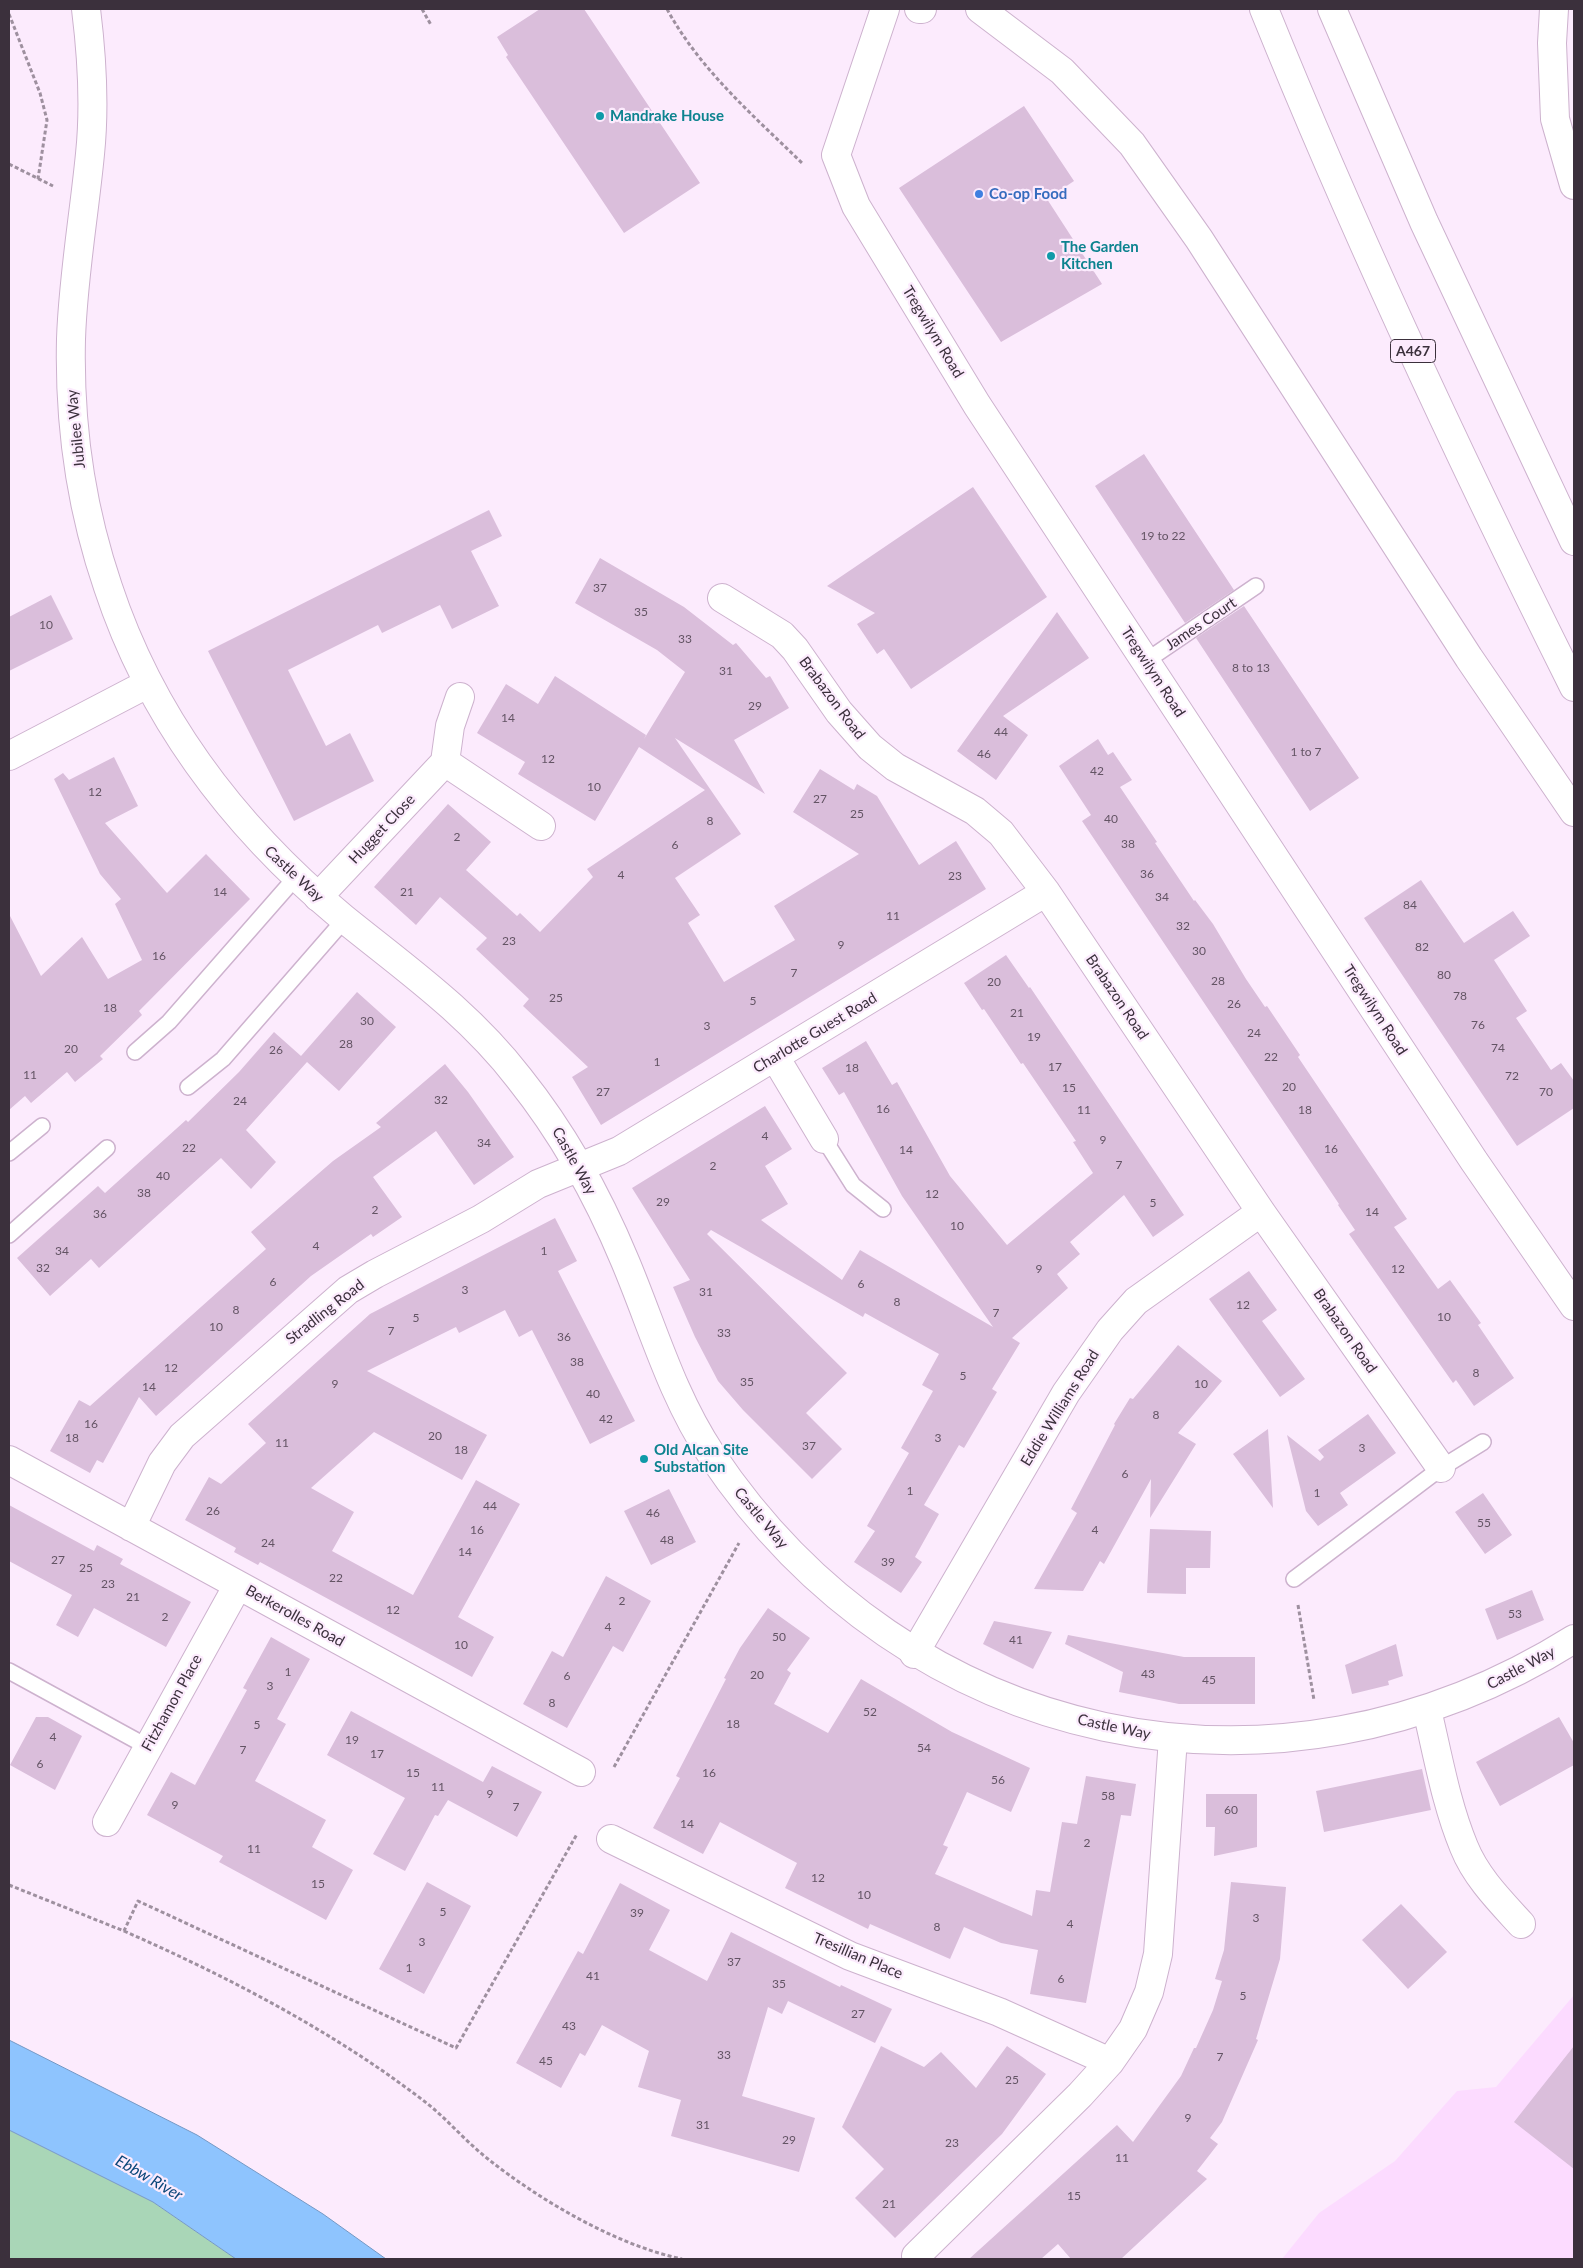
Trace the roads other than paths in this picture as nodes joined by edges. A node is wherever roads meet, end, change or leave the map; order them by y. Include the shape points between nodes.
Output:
1 (86, 9) edge
2 (885, 9) edge
3 (980, 9) edge
4 (1264, 9) edge
5 (1332, 9) edge
6 (1554, 9) edge
7 (1574, 185) edge
8 (1574, 541) edge
9 (1256, 586) dead end
10 (722, 598) dead end
11 (1146, 661) junction
12 (147, 684) junction
13 (1574, 687) edge
14 (460, 697) dead end
15 (9, 756) edge
16 (445, 762) junction
17 (1574, 812) edge
18 (541, 826) dead end
19 (296, 877) junction
20 (1046, 892) junction
21 (318, 897) junction
22 (345, 919) junction
23 (135, 1052) dead end
24 (775, 1057) junction
25 (188, 1087) dead end
26 (42, 1126) dead end
27 (824, 1139) joint
28 (106, 1148) dead end
29 (9, 1153) edge
30 (580, 1167) junction
31 (883, 1209) dead end
32 (1261, 1212) junction
33 (9, 1235) edge
34 (1574, 1306) edge
35 (1483, 1442) dead end
36 (9, 1460) edge
37 (1441, 1468) junction
38 (131, 1527) junction
39 (1294, 1579) road end
40 (238, 1584) junction
41 (1574, 1639) edge
42 (914, 1654) junction
43 (9, 1671) edge
44 (1428, 1710) junction
45 (1173, 1738) junction
46 (148, 1747) junction
47 (581, 1772) dead end
48 (107, 1822) dead end
49 (611, 1839) dead end
50 (1521, 1924) dead end
51 (1110, 2062) junction
52 (916, 2256) dead end

1 - 12 street, Jubilee Way via 92,93 91,147 71,335 75,436 92,533 106,584
2 - 11 street, Tregwilym Road via 836,155 856,206 978,405
3 - 17 street via 1062,71 1132,144 1199,239 1469,658
4 - 13 street, A467 via 1389,300
5 - 8 street via 1424,222
6 - 7 street via 1555,119
9 - 11 lane, James Court
10 - 20 street, Brabazon Road via 782,635 839,712 870,747 895,767 975,811 1001,833
11 - 34 street, Tregwilym Road via 1474,1161
12 - 15 street
12 - 19 street, Castle Way via 220,795 262,844
14 - 16 street via 450,726
16 - 18 street
16 - 21 street, Hugget Close
19 - 21 street, Castle Way
19 - 23 lane via 169,1022
20 - 24 street, Charlotte Guest Road
20 - 32 street, Brabazon Road
21 - 22 street, Castle Way
22 - 25 lane via 222,1059
22 - 30 street, Castle Way via 426,983 472,1025 516,1074
24 - 27 street
24 - 30 street, Charlotte Guest Road via 619,1151
26 - 29 lane
27 - 31 lane via 853,1185
28 - 33 lane
30 - 38 street, Stradling Road via 538,1184 348,1290 182,1436 162,1463
30 - 42 street, Castle Way via 622,1253 678,1392 709,1451 755,1514 804,1569 860,1616
32 - 37 street, Brabazon Road
32 - 42 street, Eddie Williams Road via 1136,1301 1110,1330 1066,1393
35 - 37 lane
36 - 38 street, Berkerolles Road
37 - 39 lane
38 - 40 street, Berkerolles Road
40 - 46 street, Fitzhamon Place
40 - 47 street, Berkerolles Road
41 - 44 street, Castle Way via 1490,1686
42 - 45 street, Castle Way via 978,1686 1045,1711 1108,1728
43 - 46 lane
44 - 45 street, Castle Way via 1372,1725 1319,1734 1244,1740
44 - 50 street via 1450,1807 1464,1849 1488,1888
45 - 51 street via 1158,1954 1149,1992 1133,2029
46 - 48 street, Fitzhamon Place
49 - 51 street, Tresillian Place via 850,1956 999,2012
51 - 52 street

